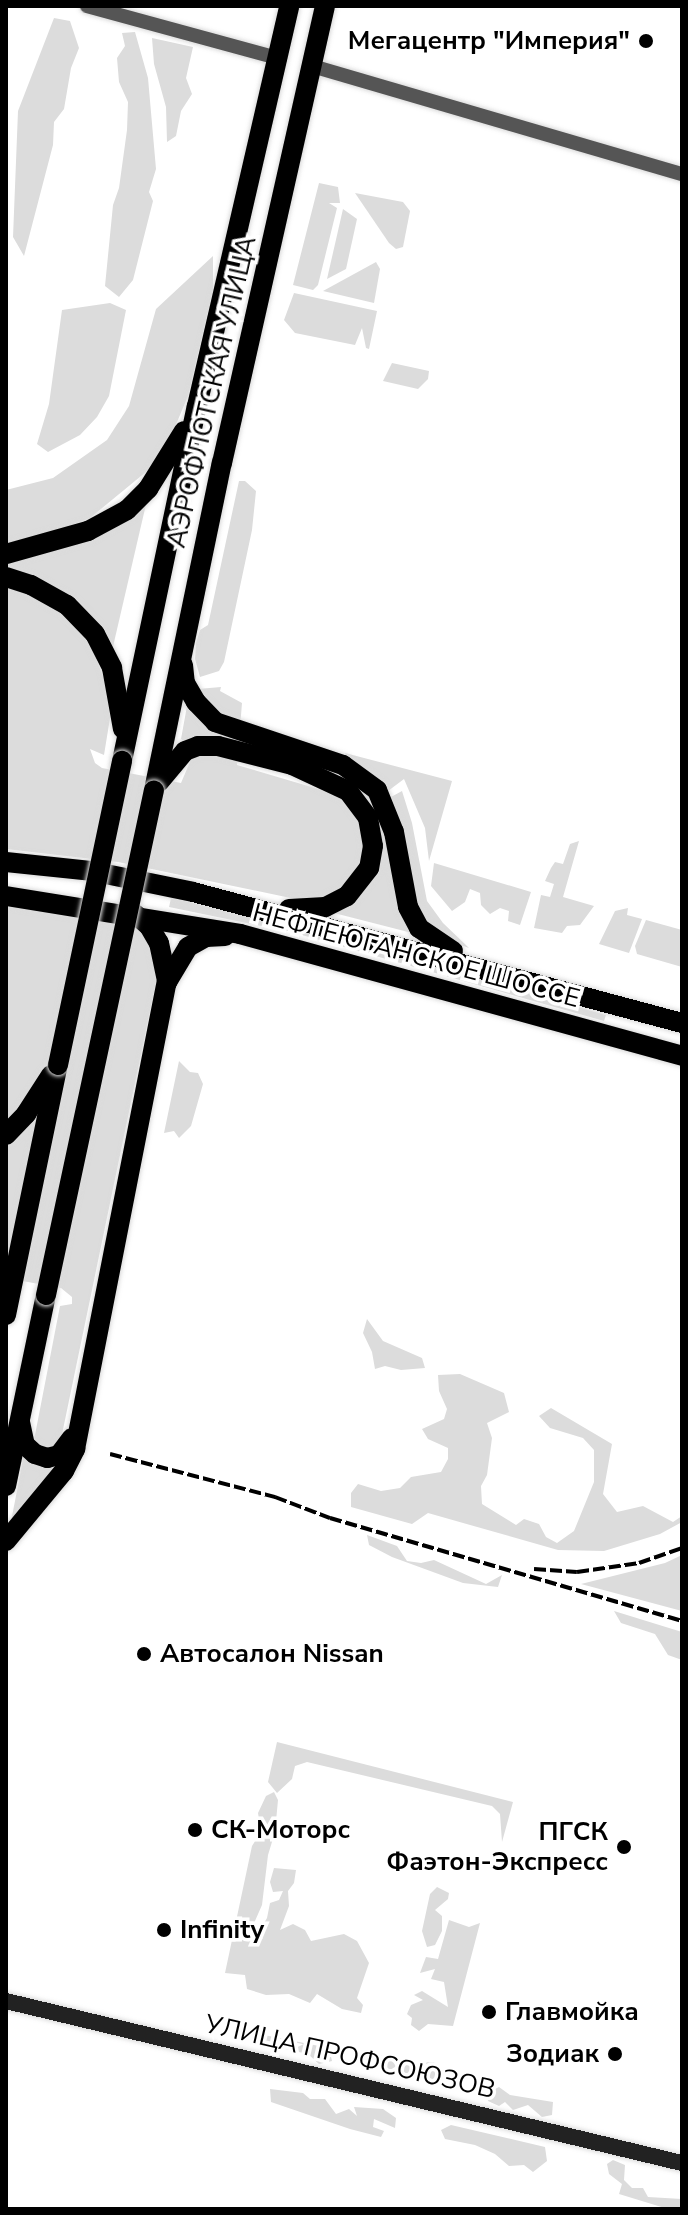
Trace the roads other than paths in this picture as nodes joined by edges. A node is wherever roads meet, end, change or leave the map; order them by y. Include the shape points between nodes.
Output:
1 (87, 6) edge
2 (289, 6) edge
3 (325, 6) edge
4 (277, 58) junction
5 (312, 66) junction
6 (682, 174) edge
7 (197, 406) junction
8 (6, 554) edge
9 (6, 577) edge
10 (186, 633) junction
11 (122, 761) junction
12 (162, 769) junction
13 (6, 862) edge
14 (6, 896) edge
15 (245, 905) junction
16 (135, 914) junction
17 (240, 934) junction
18 (489, 968) junction
19 (167, 982) junction
20 (682, 1023) edge
21 (682, 1056) edge
22 (58, 1065) junction
23 (6, 1135) edge
24 (6, 1315) edge
25 (80, 1415) junction
26 (20, 1420) junction
27 (6, 1486) edge
28 (6, 1541) edge
29 (6, 2001) edge
30 (682, 2163) edge

1 - 4 street
2 - 4 main road, АЭРОФЛОТСКАЯ УЛИЦА
3 - 5 main road, АЭРОФЛОТСКАЯ УЛИЦА
4 - 5 main road
4 - 7 main road, АЭРОФЛОТСКАЯ УЛИЦА
5 - 6 street
5 - 10 main road, АЭРОФЛОТСКАЯ УЛИЦА
7 - 8 main road via 175,451 127,510 88,531
7 - 11 main road, АЭРОФЛОТСКАЯ УЛИЦА
9 - 11 main road via 67,605 95,634 117,684
10 - 12 main road, АЭРОФЛОТСКАЯ УЛИЦА
10 - 18 main road via 185,683 196,702 215,722 360,774 388,810 405,895 419,928 438,944
11 - 22 main road, АЭРОФЛОТСКАЯ УЛИЦА, bridge
12 - 15 main road via 198,746 245,751 338,784 362,805 373,836 371,861 347,896 325,907 295,910
12 - 26 main road, АЭРОФЛОТСКАЯ УЛИЦА, bridge
13 - 15 main road via 127,877
14 - 16 main road, НЕФТЕЮГАНСКОЕ ШОССЕ
15 - 18 main road, НЕФТЕЮГАНСКОЕ ШОССЕ
16 - 17 main road, НЕФТЕЮГАНСКОЕ ШОССЕ
16 - 19 main road via 159,943
17 - 19 main road via 206,937 188,947
17 - 21 main road, НЕФТЕЮГАНСКОЕ ШОССЕ
18 - 20 main road, НЕФТЕЮГАНСКОЕ ШОССЕ
19 - 25 main road
22 - 23 main road
22 - 24 main road, АЭРОФЛОТСКАЯ УЛИЦА
25 - 26 main road via 69,1444 47,1458 25,1445
25 - 28 main road via 75,1449 64,1471
26 - 27 main road, АЭРОФЛОТСКАЯ УЛИЦА
29 - 30 main road, УЛИЦА ПРОФСОЮЗОВ

